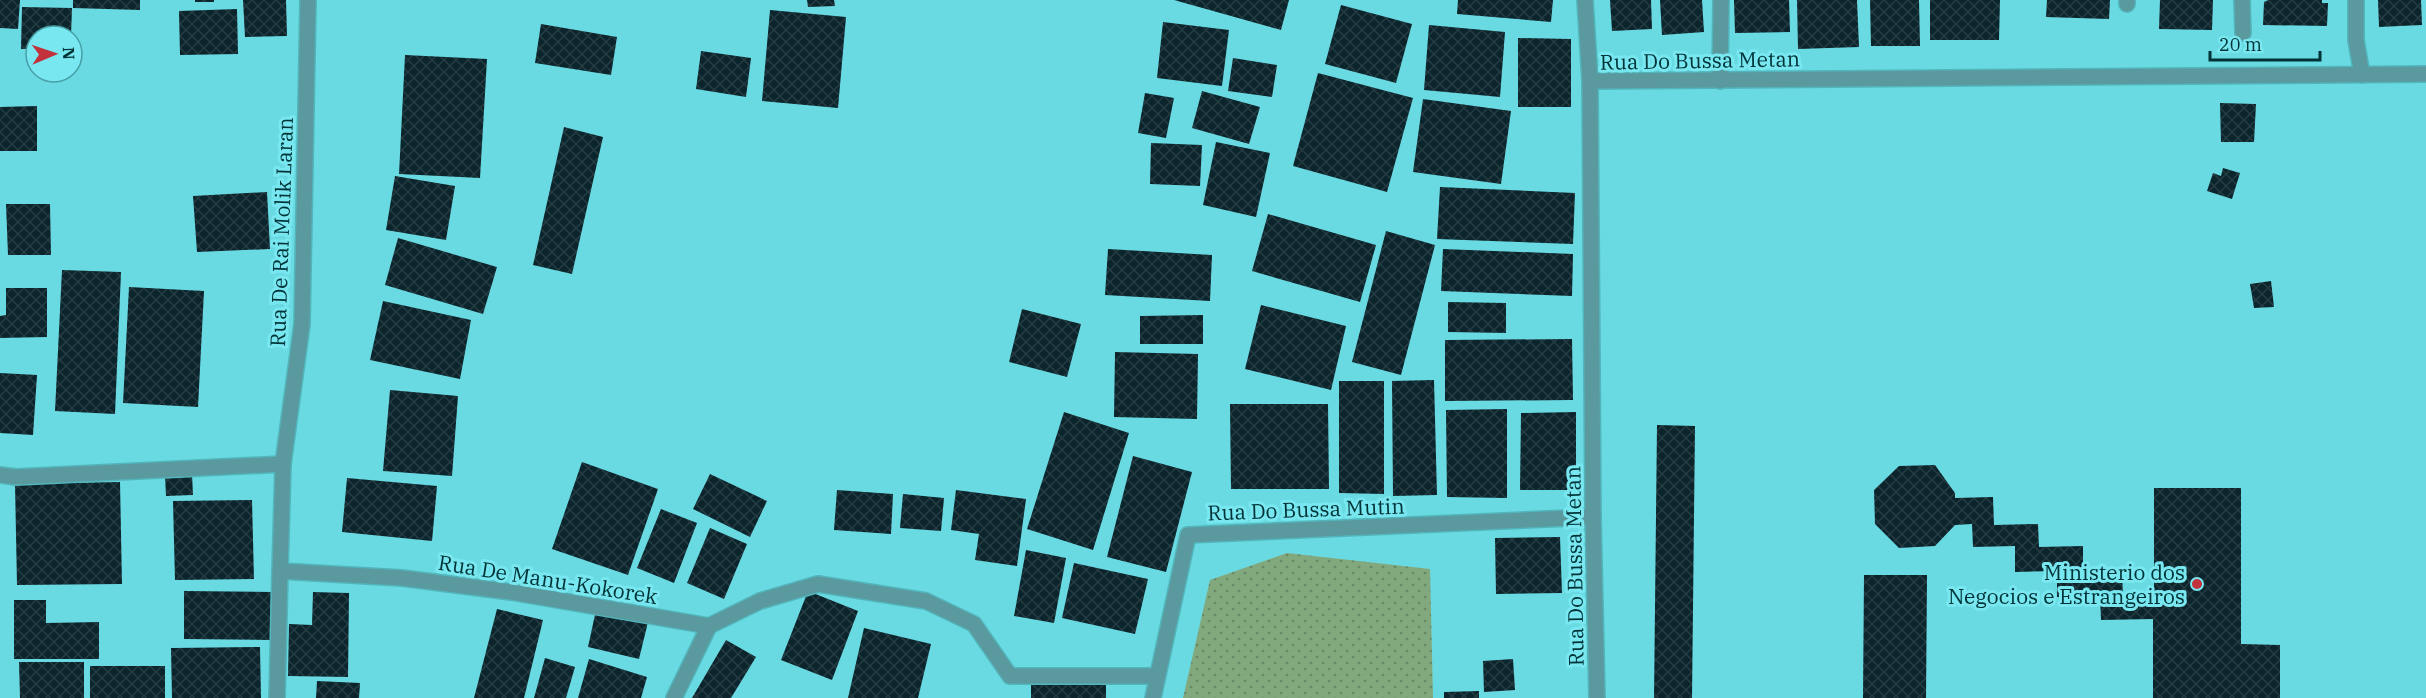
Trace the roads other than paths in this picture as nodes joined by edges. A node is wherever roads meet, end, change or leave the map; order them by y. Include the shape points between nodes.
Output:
1 (308, 0) edge
2 (1585, 0) edge
3 (1721, 0) edge
4 (2242, 0) edge
5 (2356, 0) edge
6 (2243, 33) dead end
7 (2362, 75) junction
8 (2426, 75) edge
9 (1590, 81) junction
10 (1720, 81) junction
11 (283, 464) junction
12 (0, 475) edge
13 (1593, 518) junction
14 (280, 571) junction
15 (709, 626) junction
16 (1157, 676) junction
17 (277, 698) edge
18 (674, 698) edge
19 (1153, 698) edge
20 (1597, 698) edge

1 - 11 street, Rua De Rai Molik Laran via 302,324
2 - 9 street
3 - 10 street
4 - 6 street
5 - 7 street via 2356,40
7 - 8 street, Rua Do Bussa Metan
7 - 10 street, Rua Do Bussa Metan
9 - 10 street, Rua Do Bussa Metan
9 - 13 street, Rua Do Bussa Metan
11 - 12 street
11 - 14 street
13 - 16 street, Rua Do Bussa Mutin via 1188,535
13 - 20 street, Rua Do Bussa Metan
14 - 15 street, Rua De Manu-Kokorek via 402,578 511,592
14 - 17 street
15 - 16 street via 760,601 818,584 926,601 974,624 1010,676
15 - 18 street
16 - 19 street, Rua Do Bussa Mutin

